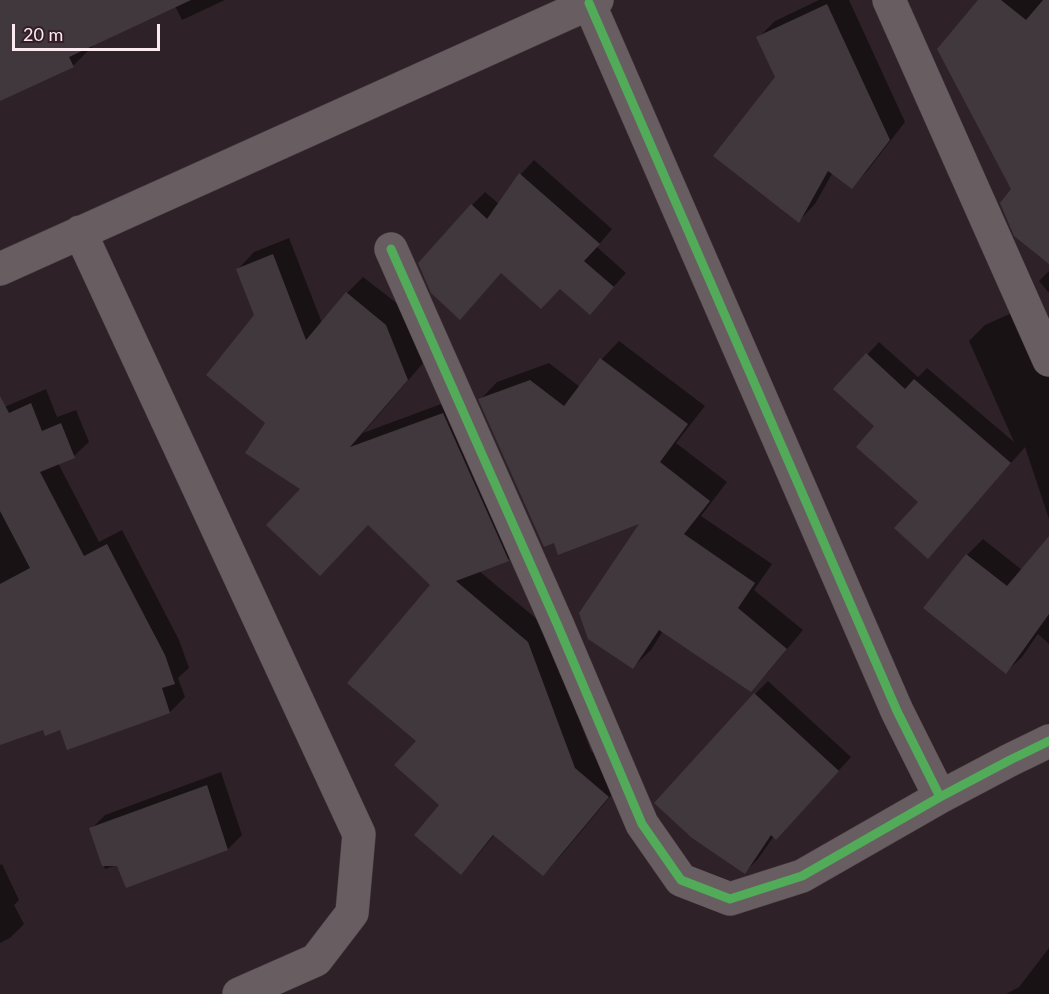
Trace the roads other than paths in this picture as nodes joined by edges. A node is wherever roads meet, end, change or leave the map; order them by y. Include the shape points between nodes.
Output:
1 (888, 0) edge
2 (593, 2) edge
3 (80, 232) junction
4 (391, 249) dead end
5 (0, 269) edge
6 (1049, 360) edge
7 (1049, 741) edge
8 (940, 797) junction
9 (239, 994) edge

1 - 6 street
2 - 3 street
2 - 8 street via 897,711
3 - 5 street
3 - 9 street via 359,834 352,914 316,960
4 - 8 street via 642,824 681,880 730,899 802,876
7 - 8 street

